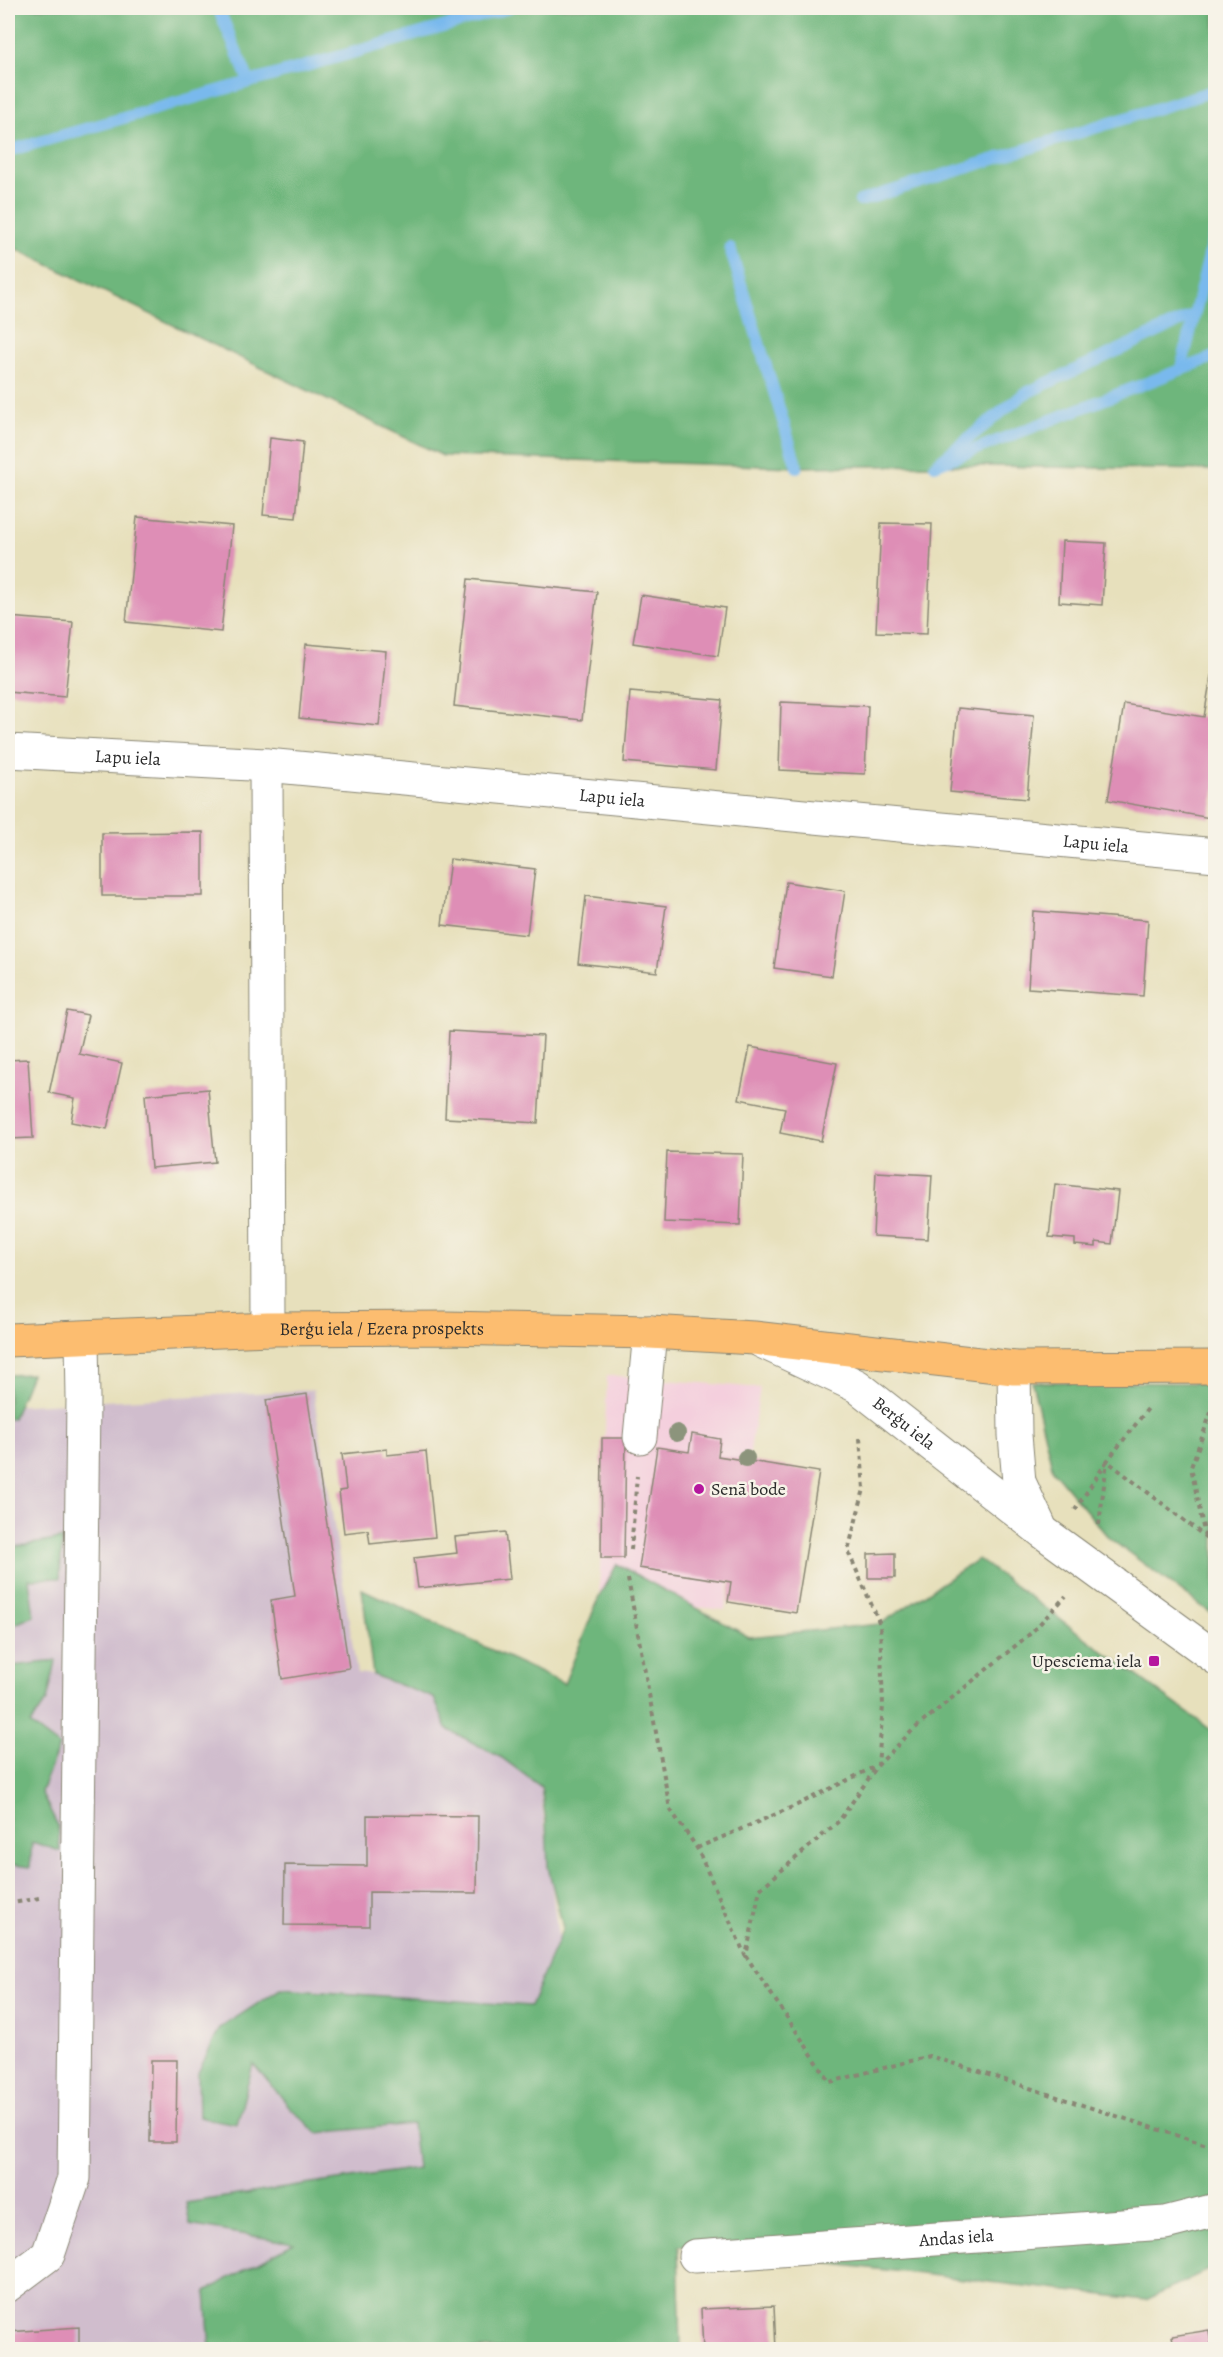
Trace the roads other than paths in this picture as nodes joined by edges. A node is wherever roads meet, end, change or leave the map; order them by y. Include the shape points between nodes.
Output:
1 (8, 751) edge
2 (266, 765) junction
3 (1215, 855) edge
4 (268, 1329) junction
5 (650, 1332) junction
6 (82, 1338) junction
7 (754, 1338) junction
8 (8, 1340) edge
9 (1207, 1367) edge
10 (1014, 1368) junction
11 (640, 1437) road end
12 (1049, 1536) junction
13 (1215, 1658) edge
14 (1215, 2210) edge
15 (695, 2256) dead end
16 (8, 2285) edge

1 - 2 street, Lapu iela
2 - 3 street, Lapu iela
2 - 4 street
4 - 5 main road, Berģu iela / Ezera prospekts
4 - 6 main road, Berģu iela / Ezera prospekts
5 - 7 main road, Berģu iela / Ezera prospekts
5 - 11 street
6 - 8 main road, Berģu iela / Ezera prospekts
6 - 16 street via 74,2178 48,2255
7 - 10 main road
7 - 12 street, Berģu iela via 856,1386
9 - 10 main road
10 - 12 street, Berģu iela via 1019,1482
12 - 13 street, Berģu iela
14 - 15 street, Andas iela via 1165,2223

